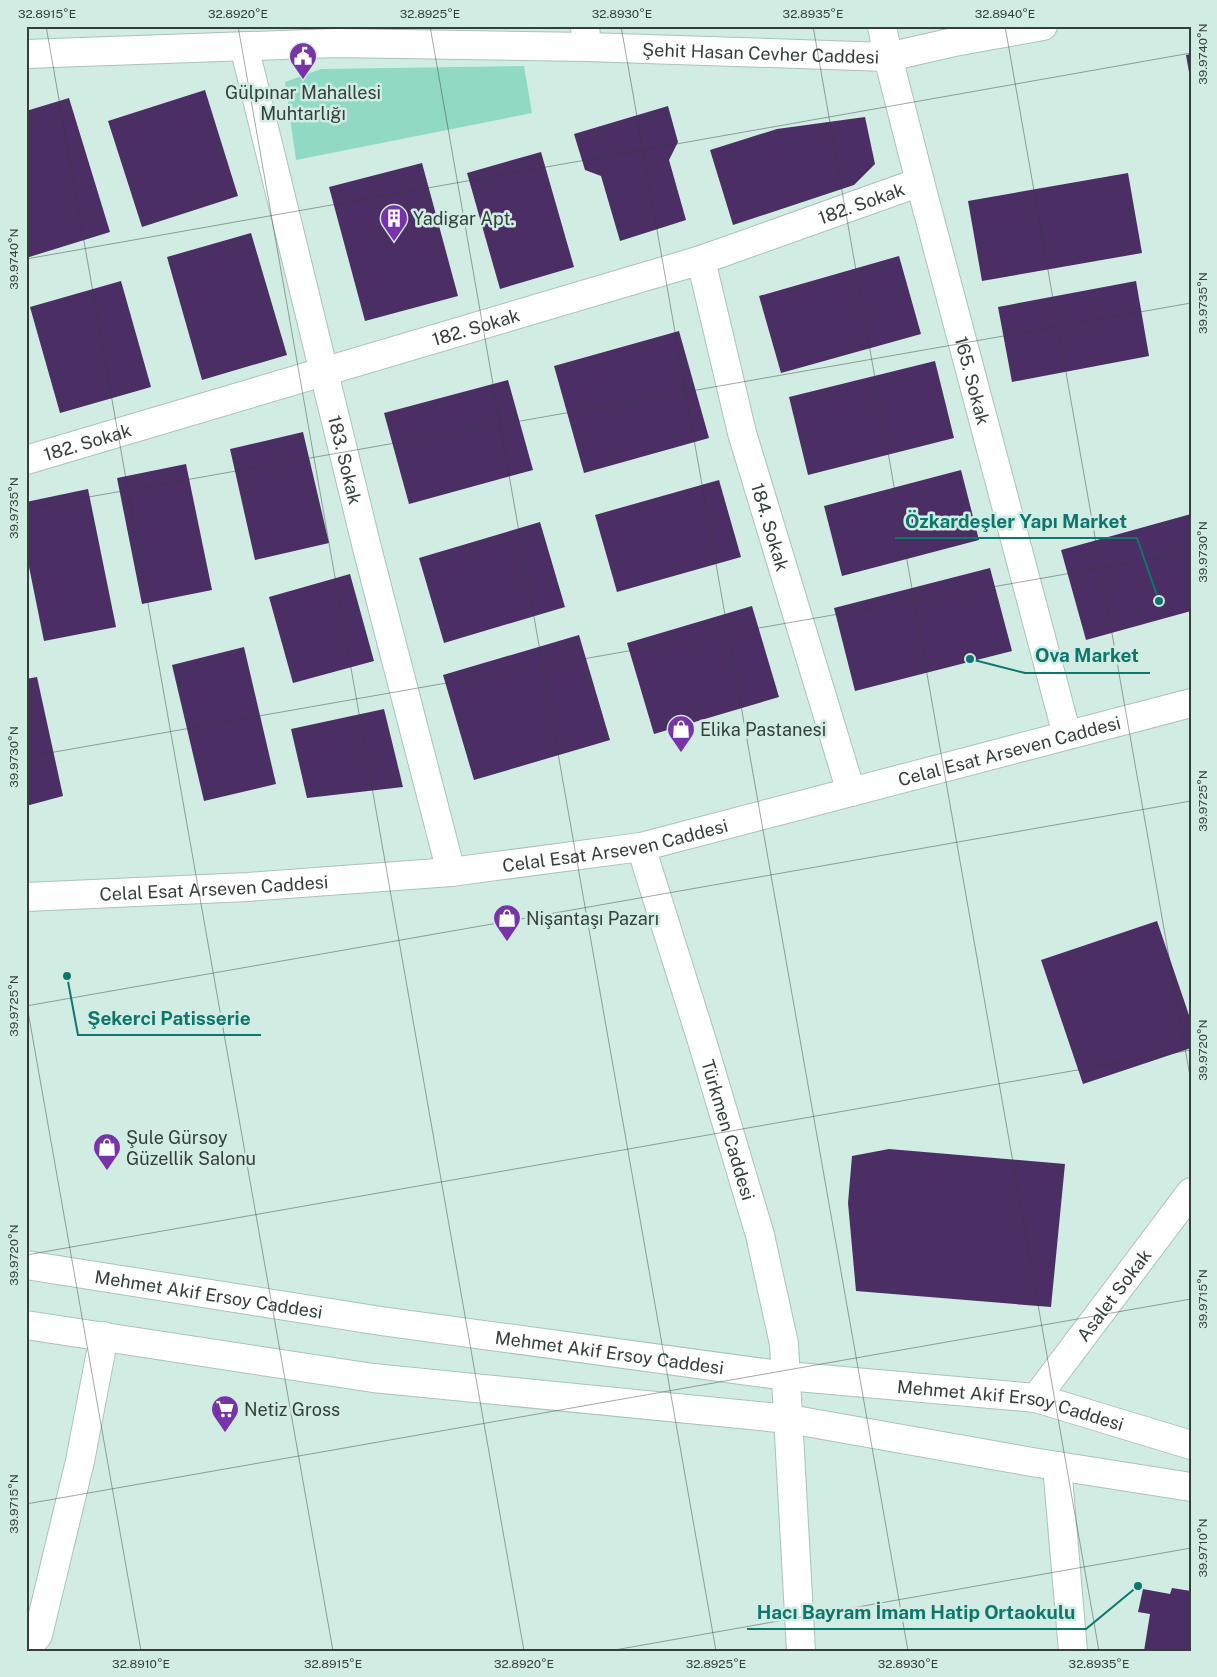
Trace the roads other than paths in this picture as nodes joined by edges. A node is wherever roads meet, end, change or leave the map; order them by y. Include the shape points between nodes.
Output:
1 (882, 26) edge
2 (1043, 26) edge
3 (335, 35) edge
4 (586, 37) edge
5 (244, 46) junction
6 (26, 54) edge
7 (888, 57) junction
8 (920, 182) junction
9 (701, 260) junction
10 (324, 371) junction
11 (26, 460) edge
12 (1191, 703) edge
13 (1067, 735) junction
14 (851, 792) junction
15 (641, 847) junction
16 (451, 872) junction
17 (26, 897) edge
18 (1191, 1192) edge
19 (26, 1265) edge
20 (26, 1325) edge
21 (104, 1336) junction
22 (786, 1376) junction
23 (1036, 1398) junction
24 (790, 1419) junction
25 (1191, 1444) edge
26 (1057, 1466) junction
27 (1191, 1487) edge
28 (26, 1650) edge
29 (801, 1651) edge
30 (1074, 1651) edge

1 - 7 street, 165. Sokak
2 - 7 street, Şehit Hasan Cevher Caddesi
3 - 4 street, Şehit Hasan Cevher Caddesi
3 - 5 street, Şehit Hasan Cevher Caddesi
4 - 7 street, Şehit Hasan Cevher Caddesi
5 - 6 street, Şehit Hasan Cevher Caddesi
5 - 10 street, 183. Sokak
7 - 8 street, 165. Sokak
8 - 9 street, 182. Sokak
8 - 13 street, 165. Sokak
9 - 10 street, 182. Sokak
9 - 14 street, 184. Sokak via 742,433
10 - 11 street, 182. Sokak
10 - 16 street, 183. Sokak
12 - 13 street, Celal Esat Arseven Caddesi
13 - 14 street, Celal Esat Arseven Caddesi
14 - 15 street, Celal Esat Arseven Caddesi
15 - 16 street, Celal Esat Arseven Caddesi
15 - 22 street, Türkmen Caddesi via 760,1235 784,1344
16 - 17 street, Celal Esat Arseven Caddesi via 248,887
18 - 23 street, Asalet Sokak
19 - 22 street, Mehmet Akif Ersoy Caddesi via 381,1321
20 - 21 street
21 - 24 street via 373,1378
21 - 28 street via 80,1462 38,1635
22 - 23 street, Mehmet Akif Ersoy Caddesi
22 - 24 street, Türkmen Caddesi
23 - 25 street, Mehmet Akif Ersoy Caddesi
24 - 26 street
24 - 29 street, Türkmen Caddesi
26 - 27 street
26 - 30 street

